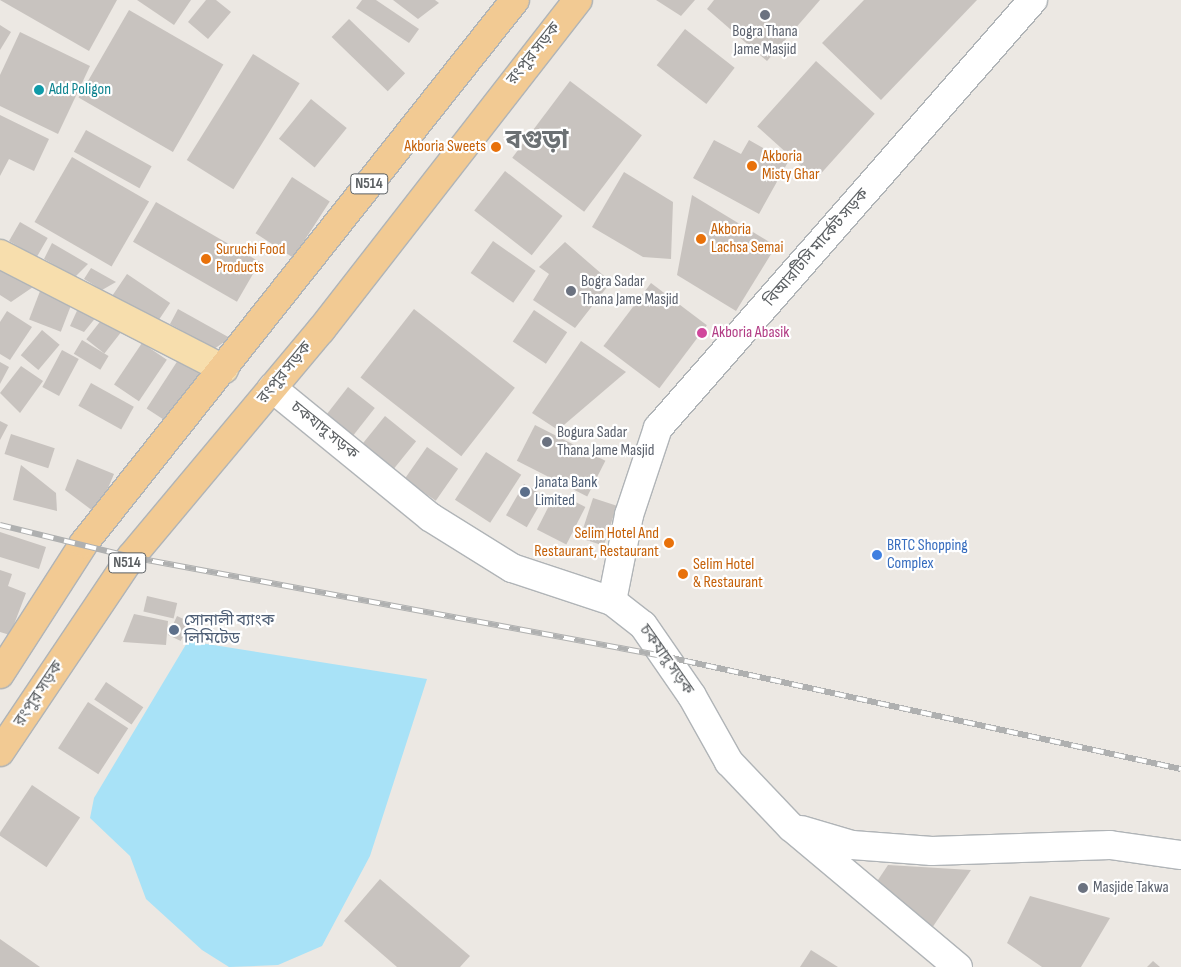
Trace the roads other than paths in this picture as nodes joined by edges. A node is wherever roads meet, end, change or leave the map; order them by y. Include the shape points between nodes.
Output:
1 (515, 0) edge
2 (578, 0) edge
3 (1033, 0) edge
4 (0, 254) edge
5 (224, 369) junction
6 (272, 388) junction
7 (612, 601) junction
8 (0, 674) edge
9 (0, 752) edge
10 (791, 827) junction
11 (1181, 855) edge
12 (958, 967) edge

1 - 5 highway, N514
2 - 6 highway, রংপুর সড়ক
3 - 7 street, বিআরটিসি মার্কেট সড়ক via 658,428 629,515
4 - 5 main road
5 - 8 highway, N514 via 84,543
6 - 7 street, চকযাদু সড়ক via 430,517 512,568
6 - 9 highway, রংপুর সড়ক / N514 via 132,556
7 - 10 street, চকযাদু সড়ক via 643,625 692,696 729,762
10 - 11 street via 852,845 932,852 1110,845
10 - 12 street, চকযাদু সড়ক

